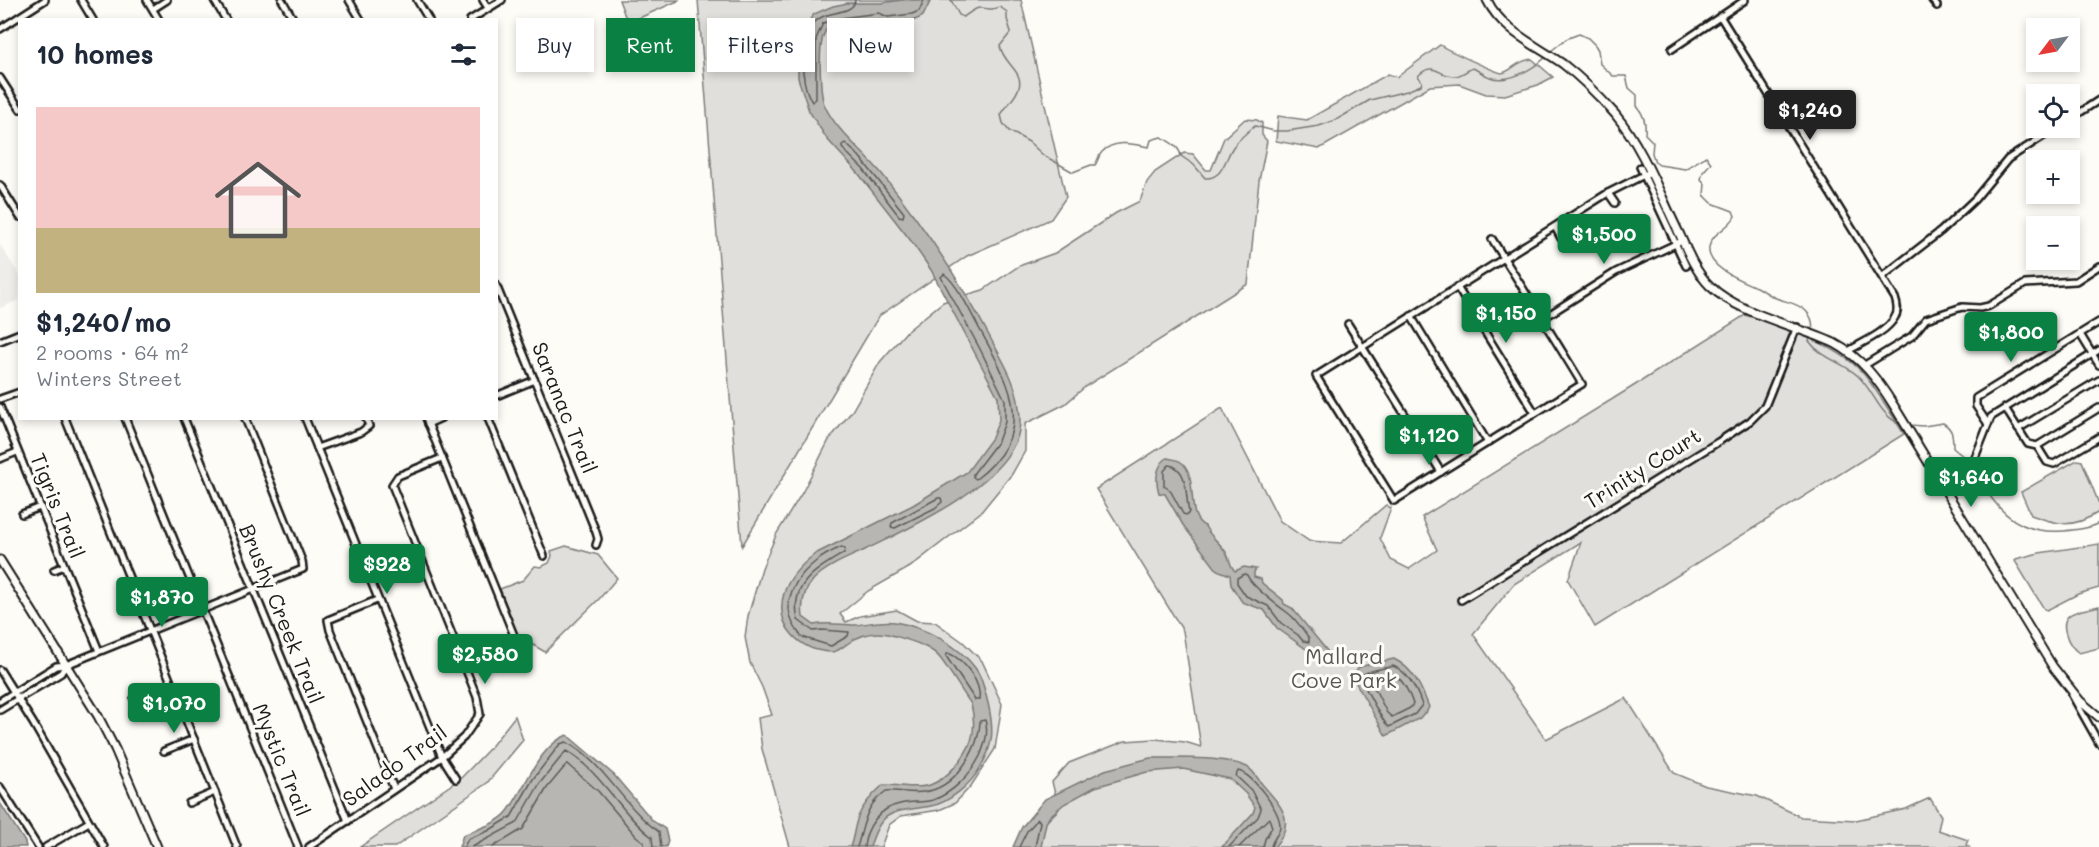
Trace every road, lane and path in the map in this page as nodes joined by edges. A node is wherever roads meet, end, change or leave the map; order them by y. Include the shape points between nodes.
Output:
1 (45, 0) edge
2 (81, 0) edge
3 (147, 0) edge
4 (167, 0) edge
5 (214, 0) edge
6 (282, 0) edge
7 (349, 0) edge
8 (417, 0) edge
9 (483, 0) edge
10 (502, 0) edge
11 (1487, 0) edge
12 (1745, 0) edge
13 (1932, 0) edge
14 (1937, 6) dead end
15 (489, 8) junction
16 (153, 9) junction
17 (24, 13) junction
18 (1720, 16) junction
19 (27, 18) edge
20 (92, 18) edge
21 (158, 18) edge
22 (225, 18) edge
23 (293, 18) edge
24 (360, 18) edge
25 (428, 18) edge
26 (473, 18) edge
27 (0, 29) edge
28 (1672, 49) dead end
29 (0, 78) edge
30 (2099, 100) edge
31 (18, 107) edge
32 (2080, 112) edge
33 (2041, 138) edge
34 (1640, 167) dead end
35 (1646, 174) junction
36 (0, 185) edge
37 (1608, 193) junction
38 (1615, 203) dead end
39 (18, 214) edge
40 (1555, 227) junction
41 (1562, 238) dead end
42 (1492, 239) dead end
43 (1679, 243) junction
44 (1504, 258) junction
45 (2099, 266) edge
46 (1686, 267) dead end
47 (1883, 276) junction
48 (1457, 287) junction
49 (498, 290) edge
50 (1411, 316) junction
51 (1542, 319) junction
52 (2099, 322) edge
53 (1348, 324) dead end
54 (1797, 327) junction
55 (18, 334) edge
56 (2080, 334) junction
57 (0, 341) edge
58 (1362, 346) junction
59 (2099, 350) edge
60 (1848, 351) junction
61 (2092, 354) junction
62 (2099, 365) edge
63 (1865, 366) junction
64 (535, 380) junction
65 (2099, 380) edge
66 (18, 393) edge
67 (498, 395) edge
68 (0, 399) edge
69 (0, 407) edge
70 (2005, 408) junction
71 (2099, 408) edge
72 (1535, 413) junction
73 (66, 420) edge
74 (126, 420) edge
75 (185, 420) edge
76 (246, 420) edge
77 (306, 420) edge
78 (367, 420) edge
79 (489, 420) edge
80 (427, 421) edge
81 (1988, 424) junction
82 (2018, 429) junction
83 (2099, 436) edge
84 (1488, 443) junction
85 (2037, 446) junction
86 (318, 448) junction
87 (17, 452) junction
88 (442, 458) junction
89 (0, 459) edge
90 (1441, 472) junction
91 (1940, 481) junction
92 (40, 507) junction
93 (22, 514) dead end
94 (596, 545) dead end
95 (544, 556) dead end
96 (0, 560) edge
97 (64, 566) junction
98 (54, 570) dead end
99 (254, 590) junction
100 (377, 600) junction
101 (1461, 600) dead end
102 (202, 610) junction
103 (150, 630) junction
104 (99, 651) junction
105 (525, 651) dead end
106 (66, 665) junction
107 (0, 670) edge
108 (171, 682) junction
109 (2071, 691) junction
110 (13, 692) junction
111 (18, 699) junction
112 (134, 699) dead end
113 (0, 700) edge
114 (0, 710) edge
115 (2099, 717) edge
116 (2099, 735) edge
117 (194, 739) junction
118 (2099, 743) edge
119 (164, 751) dead end
120 (442, 757) junction
121 (456, 779) dead end
122 (0, 787) edge
123 (394, 789) junction
124 (215, 792) junction
125 (189, 803) dead end
126 (348, 821) junction
127 (89, 822) junction
128 (38, 847) edge
129 (46, 847) edge
130 (104, 847) edge
131 (157, 847) edge
132 (237, 847) edge
133 (298, 847) edge
134 (309, 847) edge

1 - 17 street
2 - 20 street
3 - 16 street
4 - 16 street
5 - 22 street
6 - 23 street
7 - 24 street
8 - 25 street
9 - 15 street
10 - 15 street
11 - 35 main road via 1498,18 1561,63 1615,114 1633,140
12 - 18 street
13 - 14 street
15 - 26 street
16 - 21 street
17 - 19 street
17 - 27 street
18 - 28 street
18 - 47 street
29 - 31 street
30 - 32 street
33 - 47 street via 2008,159 1975,199 1941,231
34 - 35 street
35 - 37 street
35 - 43 main road
36 - 39 street
37 - 38 street
37 - 40 street
40 - 41 street
40 - 44 street
42 - 44 street
43 - 46 street
43 - 51 street via 1616,272
43 - 54 main road via 1715,291 1738,305
44 - 48 street
44 - 51 street
45 - 63 street via 2076,281 2025,284 1989,306 1962,307 1926,319 1912,336
47 - 60 street via 1895,298 1896,316 1882,330
48 - 50 street
48 - 72 street
49 - 64 street, Saranac Trail
50 - 58 street
50 - 84 street
51 - 72 street via 1582,384
52 - 56 street
53 - 58 street
54 - 60 main road
54 - 101 street, Trinity Court via 1770,398 1759,414
55 - 57 street
56 - 61 street
56 - 81 street via 1976,398 1976,406
58 - 90 street
58 - 90 street via 1316,375 1394,501
59 - 61 street
60 - 63 main road
61 - 62 street
61 - 70 street
63 - 91 main road via 1884,389
64 - 67 street
64 - 94 street, Saranac Trail via 596,532
65 - 82 street
66 - 68 street
69 - 87 street, Tigris Trail
70 - 81 street via 1991,417
70 - 82 street
71 - 85 street
72 - 84 street
73 - 103 street
74 - 102 street, Mystic Trail
75 - 99 street, Brushy Creek Trail
76 - 99 street via 303,569
77 - 86 street
78 - 86 street via 369,426 361,432
79 - 95 street
80 - 88 street
81 - 91 street via 1974,460
82 - 85 street via 2028,444
83 - 85 street via 2054,464 2047,462
84 - 90 street
86 - 100 street
87 - 89 street
87 - 92 street, Tigris Trail
88 - 105 street via 517,643
88 - 120 street, Salado Trail via 398,477 392,485 480,710 472,727
91 - 109 main road
92 - 93 street
92 - 97 street, Tigris Trail
96 - 106 main road
97 - 98 street
97 - 104 street, Tigris Trail
99 - 102 street
99 - 126 street, Brushy Creek Trail
100 - 120 street
100 - 123 street via 328,620
102 - 103 street
102 - 133 street, Mystic Trail
103 - 104 street
103 - 108 street
104 - 106 street
106 - 110 street via 56,666
106 - 111 street via 61,673
106 - 131 main road via 111,741
107 - 110 street
108 - 112 street
108 - 117 street
109 - 115 main road
109 - 118 street
110 - 111 street
110 - 113 street
111 - 114 street
111 - 127 street
116 - 118 street
117 - 119 street
117 - 124 street
120 - 121 street
120 - 123 street, Salado Trail
122 - 128 street
123 - 126 street, Salado Trail
124 - 125 street
124 - 132 street
126 - 134 street, Salado Trail
127 - 129 street
127 - 130 street

